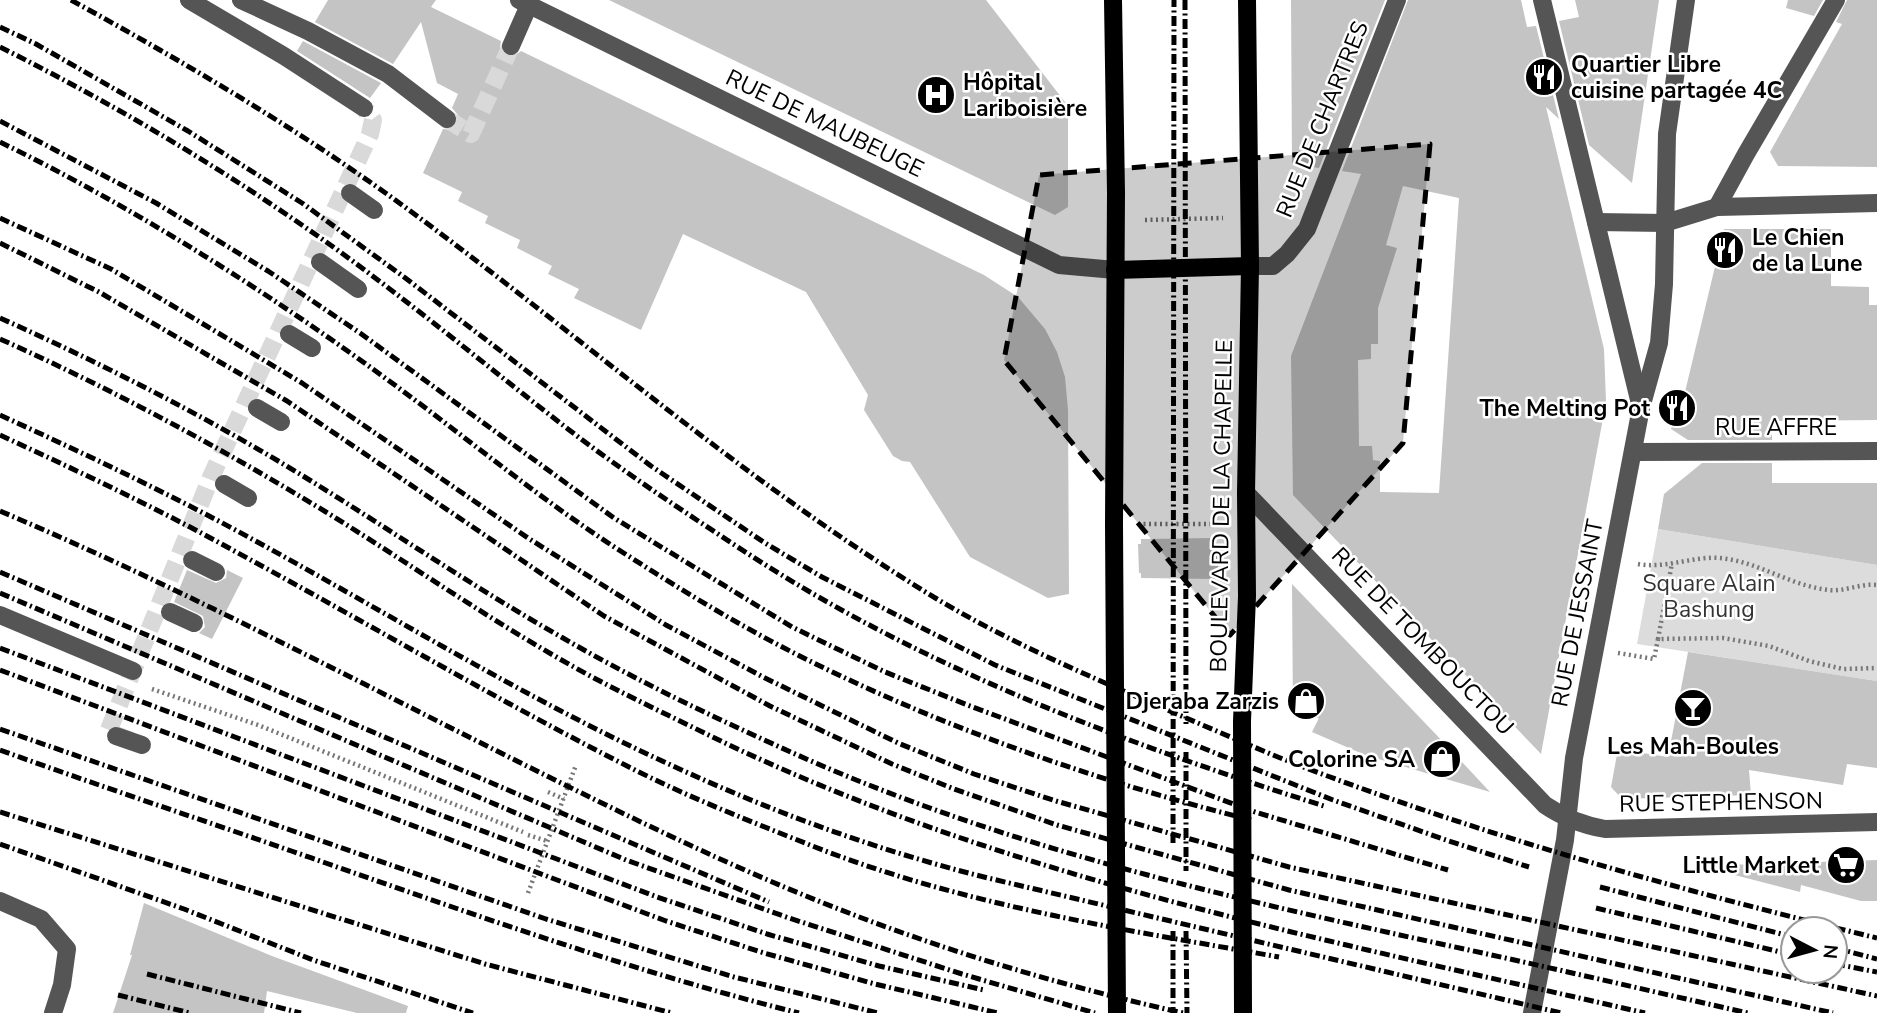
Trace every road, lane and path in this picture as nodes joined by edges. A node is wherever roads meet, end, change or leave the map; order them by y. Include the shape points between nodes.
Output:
1 (189, 0) edge
2 (241, 0) edge
3 (1113, 0) edge
4 (1247, 0) edge
5 (1396, 0) edge
6 (1542, 0) edge
7 (1686, 0) edge
8 (1836, 0) edge
9 (524, 3) edge
10 (511, 46) tunnel mouth
11 (364, 108) dead end
12 (447, 119) tunnel mouth
13 (350, 193) dead end
14 (1877, 203) edge
15 (1717, 207) junction
16 (374, 210) dead end
17 (1224, 218) dead end
18 (1146, 220) dead end
19 (1596, 222) junction
20 (1665, 223) junction
21 (320, 262) dead end
22 (1250, 266) junction
23 (1115, 270) junction
24 (358, 289) dead end
25 (289, 334) dead end
26 (312, 348) dead end
27 (257, 408) dead end
28 (1641, 408) junction
29 (281, 422) dead end
30 (1877, 451) edge
31 (1634, 452) junction
32 (224, 484) dead end
33 (1246, 493) junction
34 (248, 498) dead end
35 (1132, 524) dead end
36 (1221, 524) dead end
37 (192, 559) dead end
38 (1614, 559) junction
39 (1672, 563) junction
40 (216, 572) dead end
41 (1877, 585) edge
42 (170, 612) dead end
43 (0, 615) edge
44 (194, 623) dead end
45 (1658, 639) junction
46 (1595, 650) junction
47 (1877, 668) edge
48 (133, 671) dead end
49 (144, 686) dead end
50 (116, 736) tunnel mouth
51 (142, 745) dead end
52 (576, 765) dead end
53 (548, 792) dead end
54 (564, 799) junction
55 (1567, 819) junction
56 (1877, 822) edge
57 (548, 841) junction
58 (528, 893) dead end
59 (0, 901) edge
60 (53, 1013) edge
61 (1117, 1013) edge
62 (1242, 1013) edge
63 (1532, 1013) edge

1 - 11 street
2 - 12 street via 388,74
3 - 23 main road
4 - 22 main road, BOULEVARD DE LA CHAPELLE
5 - 22 street, RUE DE CHARTRES via 1307,229 1273,265
6 - 19 street
7 - 20 street, RUE DE JESSAINT via 1667,134
8 - 15 street
9 - 10 street
9 - 23 street, RUE DE MAUBEUGE via 1059,265
13 - 16 street
14 - 15 street
15 - 20 street
17 - 18 path
19 - 20 street
19 - 28 street
20 - 28 street, RUE DE JESSAINT via 1659,343
21 - 24 street
22 - 23 main road
22 - 33 main road, BOULEVARD DE LA CHAPELLE
23 - 61 main road
25 - 26 street
27 - 29 street
28 - 31 street, RUE DE JESSAINT
30 - 31 street, RUE AFFRE
31 - 38 street, RUE DE JESSAINT
32 - 34 street
33 - 55 street, RUE DE TOMBOUCTOU via 1545,805
33 - 62 main road, BOULEVARD DE LA CHAPELLE
35 - 36 path, BOULEVARD DE LA CHAPELLE
37 - 40 street
38 - 39 path via 1656,567
38 - 46 street, RUE DE JESSAINT
39 - 41 path via 1718,558 1750,565 1792,583 1831,590
39 - 45 path
42 - 44 street
43 - 48 street
45 - 46 path via 1654,659
45 - 47 path via 1723,638 1769,646 1843,669
46 - 55 street, RUE DE JESSAINT
49 - 57 path via 258,725
50 - 51 street
52 - 54 path
53 - 54 path
54 - 57 path
55 - 56 street, RUE STEPHENSON via 1605,829
55 - 63 street, RUE DE JESSAINT
57 - 58 path
59 - 60 street via 41,919 67,949

